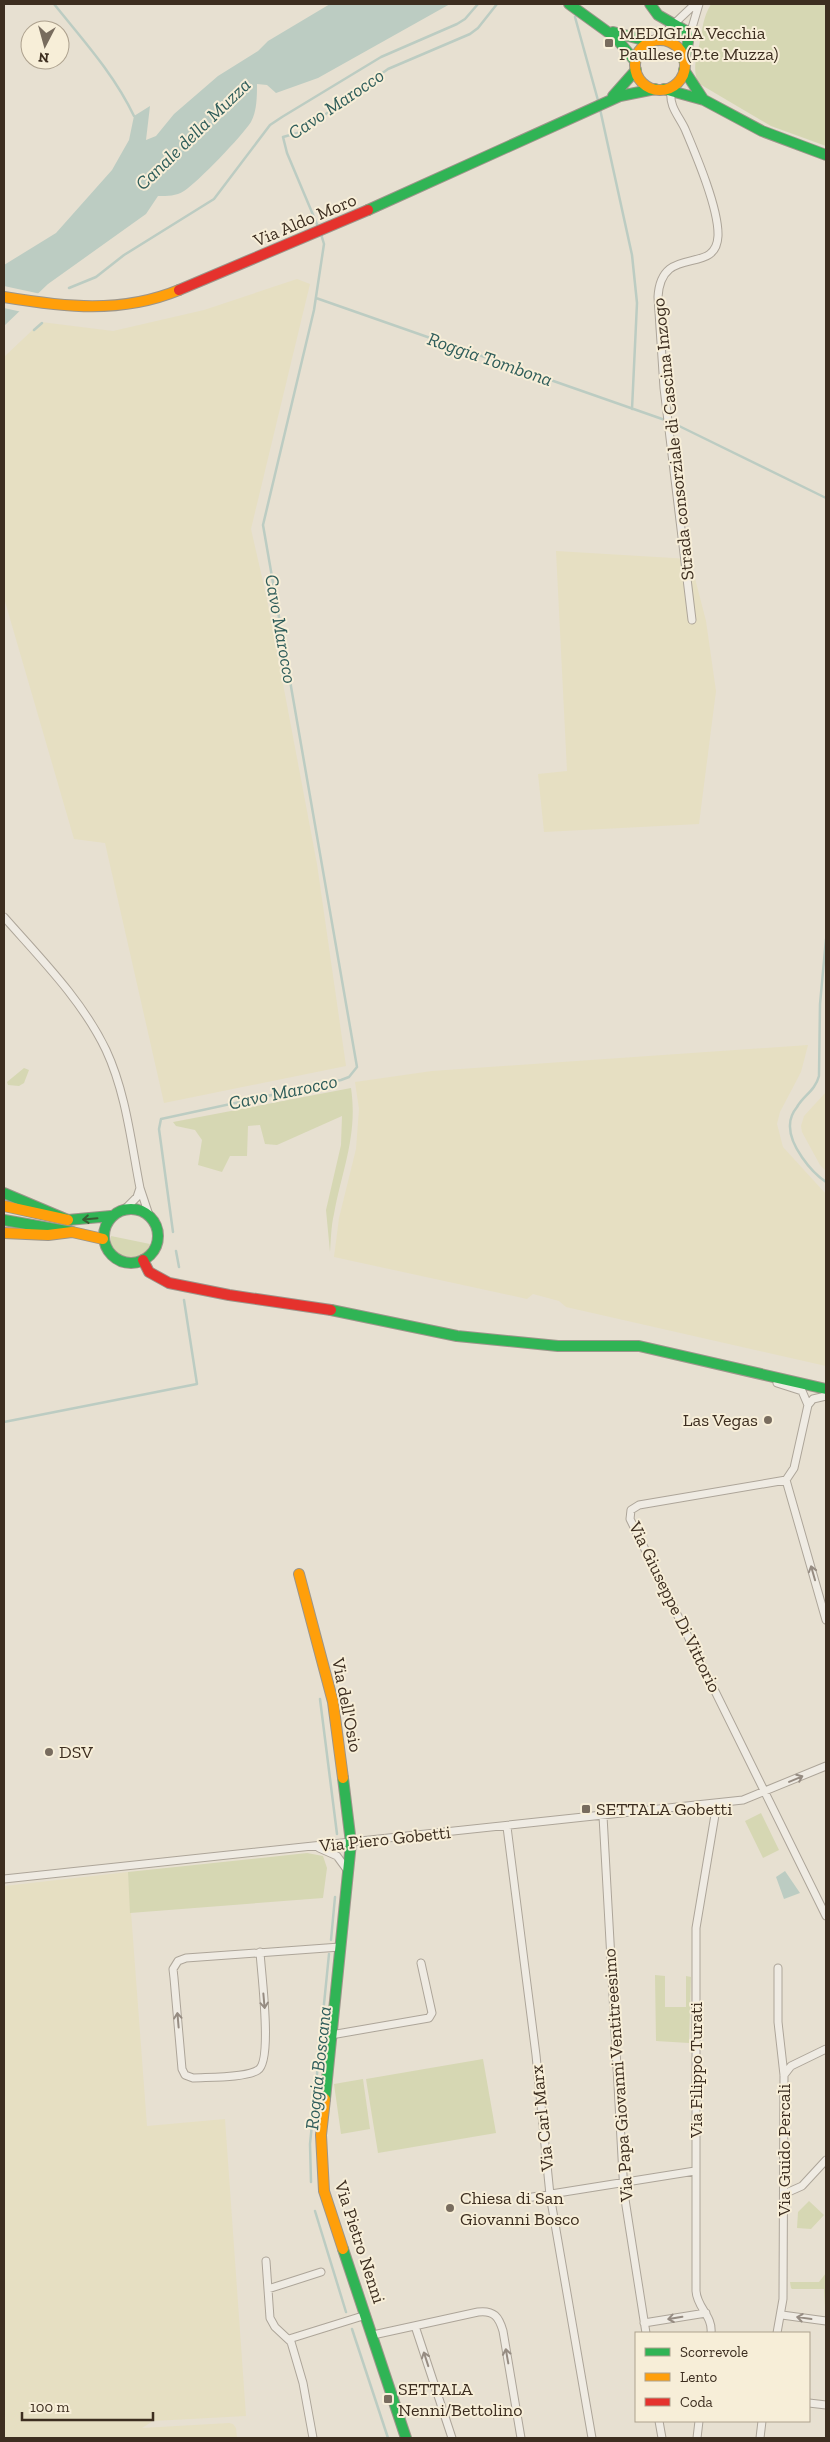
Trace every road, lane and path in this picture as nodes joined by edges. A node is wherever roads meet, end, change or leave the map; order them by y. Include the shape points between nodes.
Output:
1 (569, 4) edge
2 (650, 4) edge
3 (697, 4) edge
4 (675, 24) junction
5 (605, 29) junction
6 (688, 38) junction
7 (653, 41) junction
8 (635, 65) junction
9 (684, 65) junction
10 (663, 90) junction
11 (704, 100) junction
12 (605, 102) junction
13 (826, 154) edge
14 (4, 296) edge
15 (692, 620) dead end
16 (4, 917) edge
17 (140, 1188) junction
18 (4, 1193) edge
19 (4, 1206) edge
20 (126, 1208) junction
21 (149, 1215) junction
22 (112, 1216) junction
23 (4, 1220) edge
24 (68, 1220) junction
25 (72, 1232) junction
26 (4, 1233) edge
27 (103, 1239) junction
28 (143, 1260) junction
29 (757, 1373) junction
30 (826, 1389) edge
31 (826, 1396) edge
32 (808, 1405) junction
33 (786, 1480) junction
34 (299, 1574) dead end
35 (826, 1620) edge
36 (826, 1766) edge
37 (766, 1792) junction
38 (716, 1803) junction
39 (603, 1816) junction
40 (507, 1827) junction
41 (351, 1843) junction
42 (309, 1847) junction
43 (348, 1871) junction
44 (4, 1879) edge
45 (826, 1916) edge
46 (340, 1947) junction
47 (260, 1952) junction
48 (421, 1963) dead end
49 (778, 1968) dead end
50 (331, 2035) junction
51 (826, 2049) edge
52 (784, 2075) junction
53 (826, 2160) edge
54 (695, 2172) junction
55 (623, 2183) junction
56 (784, 2194) junction
57 (550, 2195) junction
58 (520, 2199) dead end
59 (266, 2261) dead end
60 (321, 2272) dead end
61 (268, 2289) junction
62 (706, 2313) junction
63 (782, 2314) junction
64 (366, 2315) junction
65 (826, 2321) edge
66 (644, 2324) junction
67 (415, 2326) junction
68 (646, 2332) edge
69 (711, 2332) edge
70 (777, 2332) edge
71 (373, 2335) junction
72 (289, 2339) junction
73 (810, 2403) edge
74 (826, 2405) edge
75 (660, 2422) edge
76 (699, 2422) edge
77 (762, 2422) edge
78 (313, 2438) edge
79 (406, 2438) edge
80 (452, 2438) edge
81 (522, 2438) edge
82 (592, 2438) edge
83 (662, 2438) edge
84 (697, 2438) edge
85 (760, 2438) edge

1 - 5 main road
2 - 4 main road via 655,14
3 - 4 street
3 - 6 street
4 - 6 main road
4 - 7 street
5 - 7 main road via 629,38
5 - 8 main road via 627,49
6 - 9 main road
7 - 8 main road via 640,50
7 - 9 main road via 674,45
8 - 10 main road via 643,83
8 - 12 main road, Via Aldo Moro via 620,90
9 - 10 main road via 676,84
9 - 11 main road
10 - 11 main road
10 - 12 main road, Via Aldo Moro via 620,96
10 - 15 street, Strada consorziale di Cascina Inzogo via 689,138 716,218 718,235 709,254 675,265 663,274 659,282 664,388
11 - 13 main road via 762,131
12 - 14 main road, Via Aldo Moro via 421,188 187,287 128,305 89,308
16 - 17 street via 78,1004 106,1050 124,1105
17 - 20 street via 137,1197
17 - 21 street
18 - 24 main road
19 - 24 main road
20 - 21 main road via 139,1209
20 - 22 main road
21 - 28 main road via 158,1230 157,1242 152,1253
22 -> 24 main road
22 - 27 main road via 105,1226
23 - 25 main road
25 - 26 main road via 48,1235
25 - 27 main road
27 - 28 main road via 107,1251 116,1259 132,1263
28 - 29 main road via 149,1272 169,1283 229,1295 311,1306 457,1336 558,1346 639,1346
29 - 30 main road
29 - 32 street via 771,1382 802,1392
31 - 32 street via 813,1399
32 - 33 street via 794,1468
35 -> 33 street
33 - 37 street, Via Giuseppe Di Vittorio via 639,1505 630,1514 632,1526
34 - 41 main road, Via dell'Osio via 334,1702
37 -> 36 street, Via Piero Gobetti
37 - 38 street, Via Piero Gobetti via 743,1800
37 - 45 street, Via Giuseppe Di Vittorio
38 - 39 street, Via Piero Gobetti
38 - 54 street, Via Filippo Turati via 696,1928
39 - 40 street, Via Piero Gobetti
39 - 55 street, Via Papa Giovanni Ventitreesimo
40 - 41 street, Via Piero Gobetti
40 - 57 street, Via Carl Marx
41 - 42 street, Via Piero Gobetti
41 - 43 main road, Via Pietro Nenni
42 - 43 street via 333,1853
42 - 44 street, Via Piero Gobetti
43 - 46 main road, Via Pietro Nenni
46 - 47 street
46 - 50 main road, Via Pietro Nenni
47 -> 47 street via 266,2026 263,2064 249,2074 192,2078 185,2075 174,1978 178,1961
48 - 50 street via 432,2013 429,2018
49 - 52 street, Via Guido Percali via 778,2022
50 - 64 main road, Via Pietro Nenni via 321,2135 324,2191
51 - 52 street via 791,2066
52 - 56 street, Via Guido Percali
53 - 56 street via 802,2186
54 - 55 street
54 - 62 street, Via Filippo Turati via 696,2291 697,2301
55 - 57 street
55 - 66 street, Via Papa Giovanni Ventitreesimo
56 - 63 street, Via Guido Percali
57 - 58 street
57 - 82 street, Via Carl Marx
59 - 61 street
60 - 61 street
61 - 72 street via 271,2320 276,2329
62 -> 66 street
62 - 69 street, Via Filippo Turati
65 -> 63 street
63 - 70 street, Via Guido Percali
64 - 71 main road, Via Pietro Nenni
64 - 72 street
66 - 68 street, Via Papa Giovanni Ventitreesimo
67 - 71 street
80 -> 67 street
81 -> 67 street via 498,2317 484,2311
71 - 79 main road, Via Pietro Nenni
72 - 78 street via 302,2380
73 - 74 street
75 - 83 street
76 - 84 street
77 - 85 street

